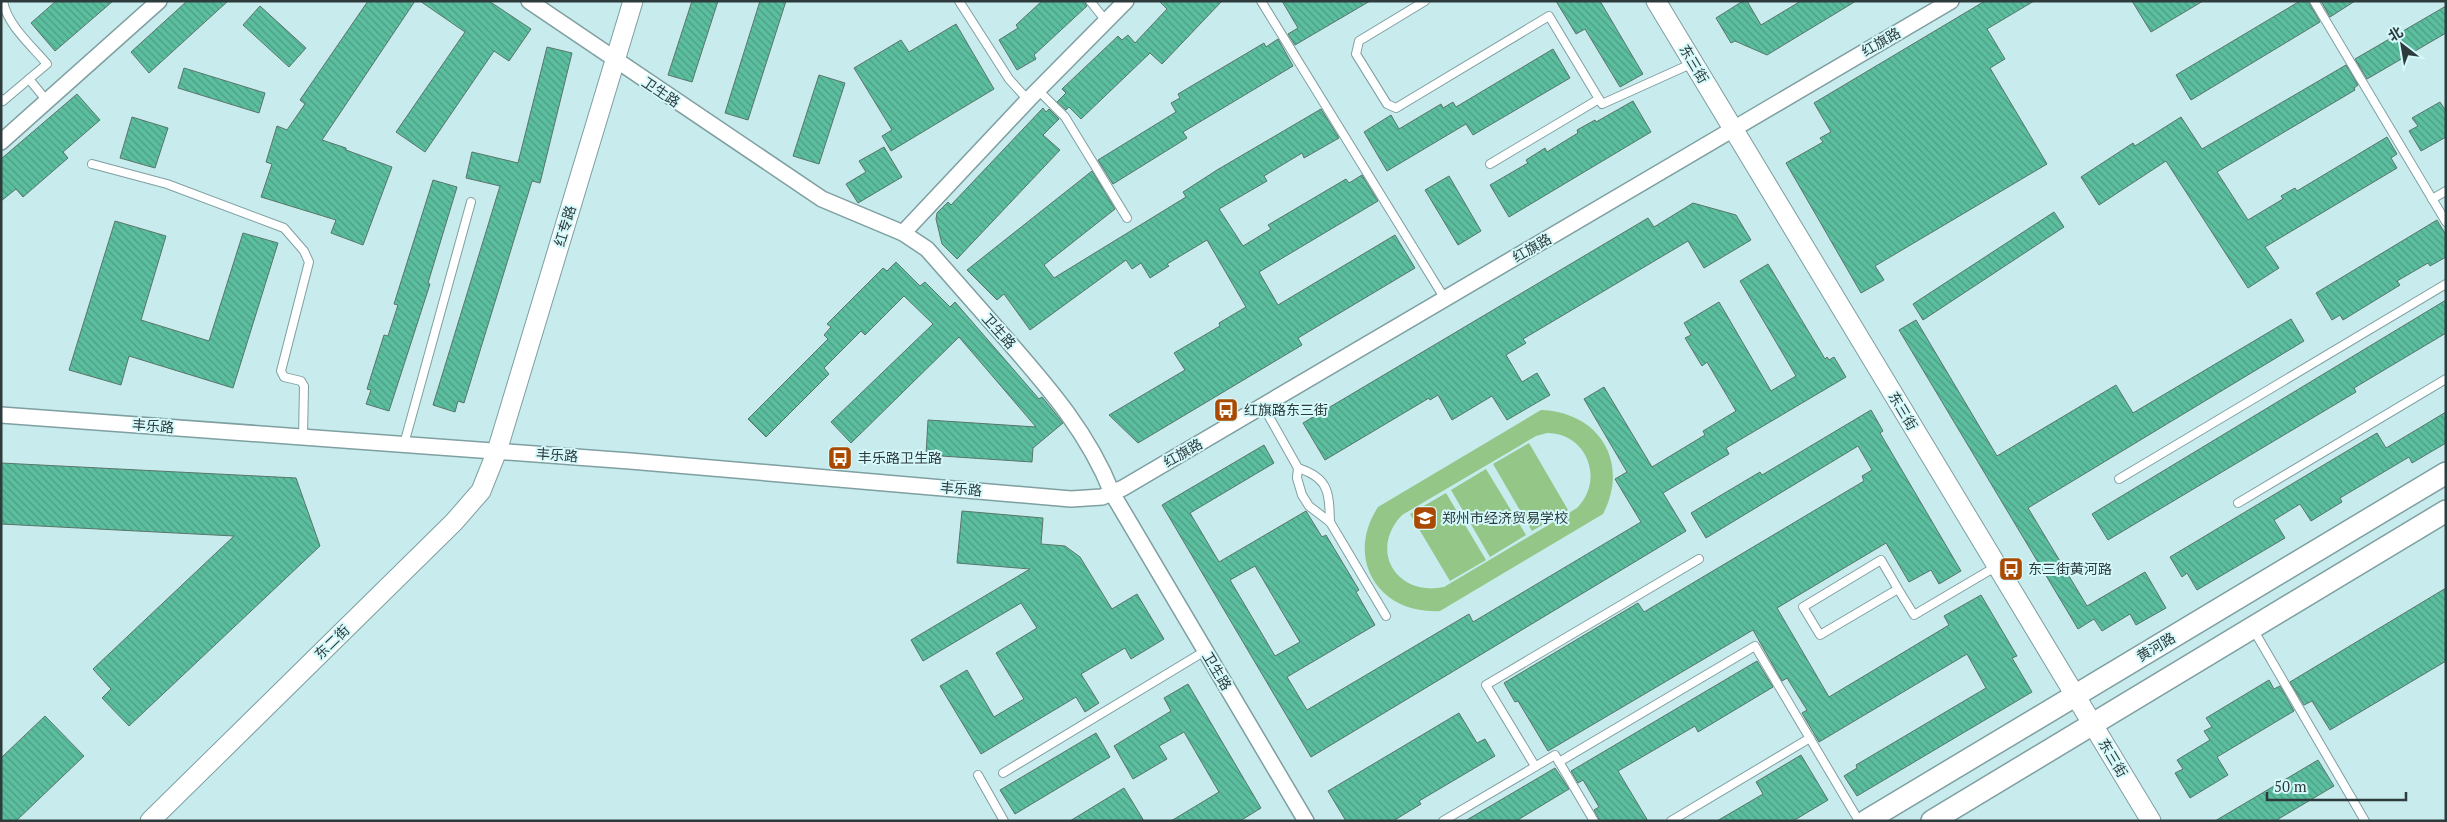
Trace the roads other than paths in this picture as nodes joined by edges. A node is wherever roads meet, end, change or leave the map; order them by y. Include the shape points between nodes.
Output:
1 (2, 1) edge
2 (159, 1) edge
3 (529, 1) edge
4 (633, 1) edge
5 (959, 1) edge
6 (1090, 1) edge
7 (1126, 1) edge
8 (1261, 1) edge
9 (1425, 1) edge
10 (1656, 1) edge
11 (1951, 1) edge
12 (2314, 1) edge
13 (1106, 21) junction
14 (615, 60) junction
15 (1693, 63) junction
16 (29, 79) junction
17 (1033, 95) junction
18 (1599, 98) junction
19 (1, 99) edge
20 (47, 101) junction
21 (1733, 129) junction
22 (1, 142) edge
23 (92, 164) dead end
24 (1490, 164) dead end
25 (2446, 191) edge
26 (2432, 199) junction
27 (471, 202) dead end
28 (1127, 218) dead end
29 (2446, 222) edge
30 (902, 233) junction
31 (2446, 284) edge
32 (1445, 299) junction
33 (2446, 378) edge
34 (1263, 406) junction
35 (1, 415) edge
36 (303, 437) junction
37 (404, 444) junction
38 (497, 451) junction
39 (1298, 468) junction
40 (2446, 473) edge
41 (2119, 479) dead end
42 (1112, 493) junction
43 (2238, 503) dead end
44 (2446, 511) edge
45 (1330, 522) junction
46 (1699, 559) dead end
47 (1997, 566) junction
48 (1898, 589) junction
49 (1386, 616) dead end
50 (2252, 627) junction
51 (1205, 651) junction
52 (2075, 695) junction
53 (2092, 723) junction
54 (1810, 738) junction
55 (1559, 762) junction
56 (1535, 766) junction
57 (1003, 773) dead end
58 (978, 775) dead end
59 (1304, 820) edge
60 (150, 821) edge
61 (1004, 821) edge
62 (1443, 821) edge
63 (1594, 821) edge
64 (1671, 821) edge
65 (1859, 821) edge
66 (1866, 821) edge
67 (1932, 821) edge
68 (2151, 821) edge
69 (2365, 821) edge

1 - 16 lane via 14,25 47,64
2 - 20 street
3 - 14 street, 卫生路
4 - 14 street, 红专路
5 - 17 lane via 1008,79
6 - 13 lane
7 - 13 street
8 - 32 lane
9 - 18 lane via 1359,41 1356,54 1387,104 1396,108 1549,16
10 - 15 street, 东三街
11 - 21 street, 红旗路
12 - 26 lane
13 - 17 street
14 - 30 street, 卫生路 via 822,199
14 - 38 street, 红专路
15 - 18 lane via 1602,104
15 - 21 street, 东三街
16 - 19 lane via 3,101
16 - 20 lane
17 - 28 lane via 1065,117
17 - 30 street
18 - 24 lane
20 - 22 street
21 - 32 street, 红旗路
21 - 47 street, 东三街
23 - 36 lane via 167,184 284,228 304,251 309,262 281,370 284,376 301,381 304,386
25 - 26 lane
26 - 29 lane
27 - 37 lane
30 - 42 street, 卫生路 via 927,249 1043,381 1089,442
31 - 41 lane
32 - 34 street, 红旗路
33 - 43 lane
34 - 39 lane
34 - 42 street, 红旗路
35 - 36 street, 丰乐路
36 - 37 street, 丰乐路
37 - 38 street, 丰乐路
38 - 42 street, 丰乐路 via 1071,499 1102,497
38 - 60 street, 东二街 via 481,490 454,522
39 - 45 lane via 1302,495 1309,506
39 - 45 lane via 1312,472 1324,485
40 - 52 main road, 黄河路
42 - 51 street, 卫生路
44 - 50 main road
45 - 49 lane
46 - 56 lane via 1486,685
47 - 48 lane via 1914,615
47 - 52 street, 东三街
48 - 48 lane via 1820,635 1802,607 1881,560
50 - 53 main road
50 - 69 lane
51 - 57 lane
51 - 59 street, 卫生路
52 - 53 street, 东三街
52 - 66 main road, 黄河路
53 - 67 main road
53 - 68 street, 东三街
54 - 55 lane via 1755,646
54 - 64 lane
54 - 65 lane
55 - 56 lane via 1555,754
55 - 63 lane
56 - 62 lane
58 - 61 lane

